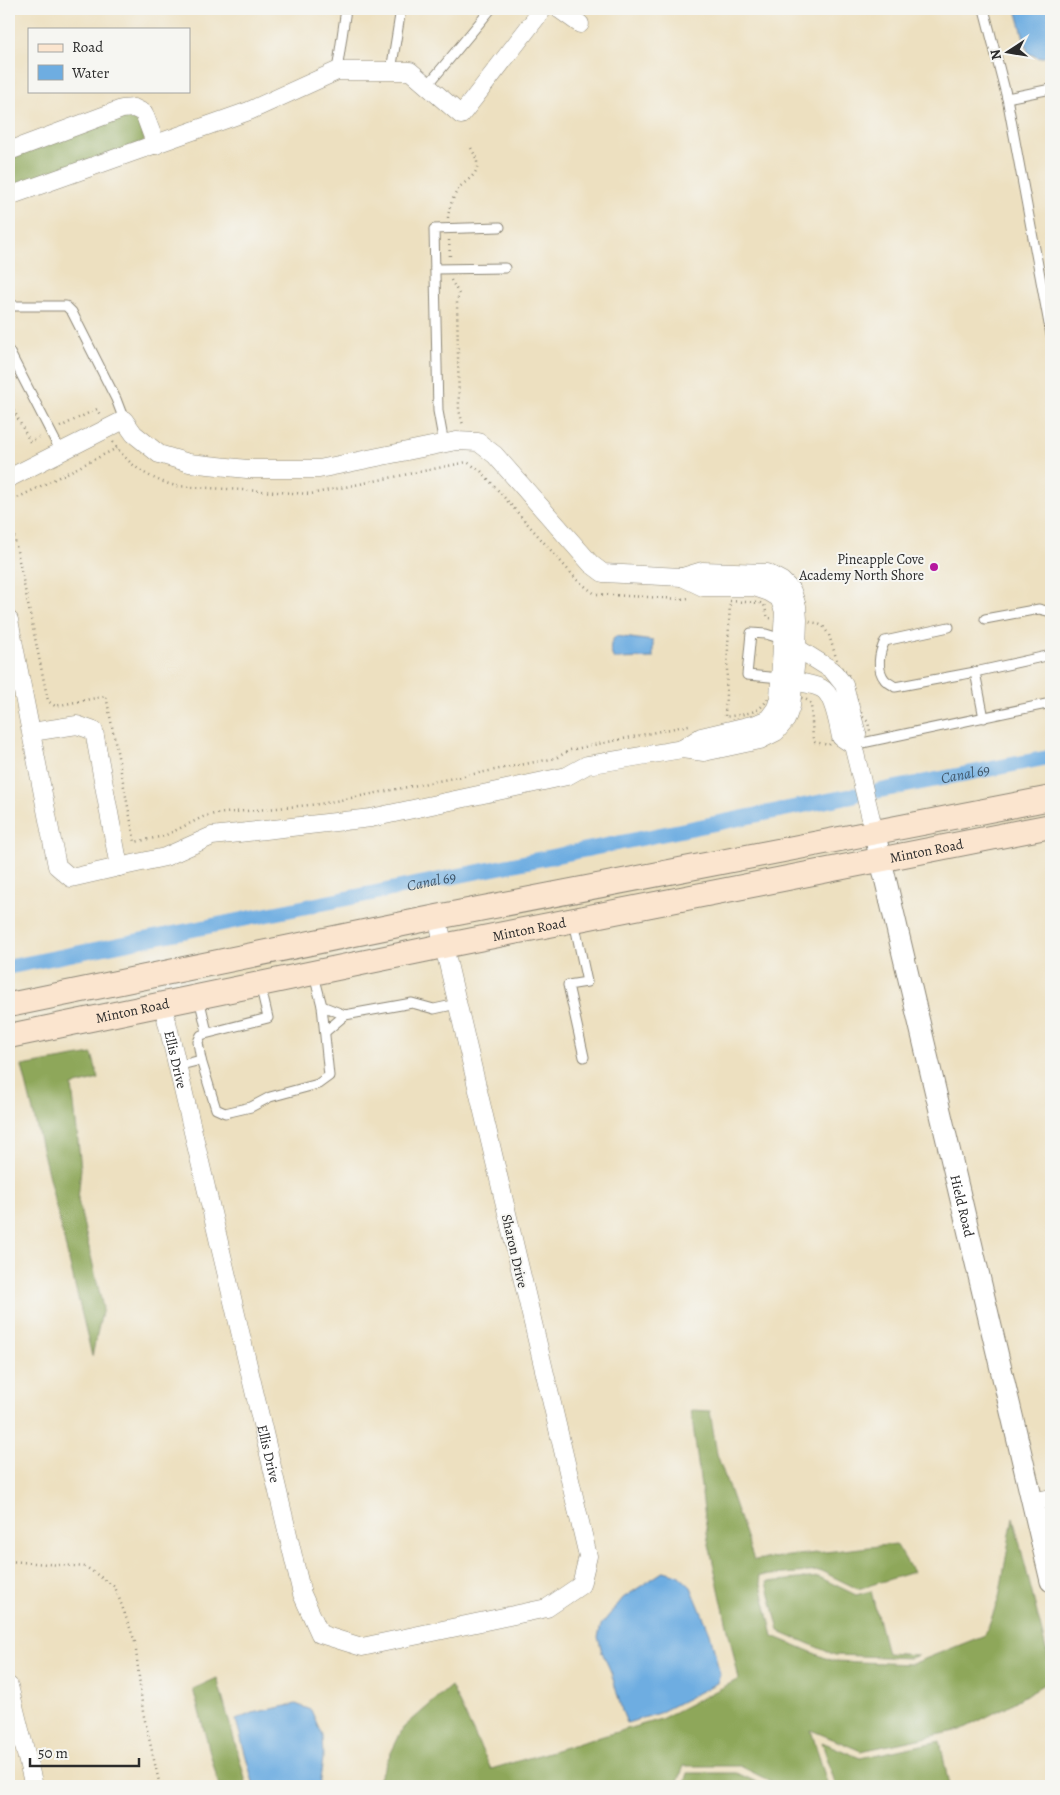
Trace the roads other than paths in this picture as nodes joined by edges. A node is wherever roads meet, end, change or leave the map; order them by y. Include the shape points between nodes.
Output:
1 (346, 9) edge
2 (402, 9) edge
3 (491, 9) edge
4 (543, 9) edge
5 (559, 9) edge
6 (984, 9) edge
7 (580, 24) dead end
8 (337, 71) junction
9 (391, 71) junction
10 (427, 86) junction
11 (1051, 89) edge
12 (1007, 98) junction
13 (156, 145) junction
14 (9, 151) edge
15 (9, 196) edge
16 (500, 227) dead end
17 (505, 268) dead end
18 (435, 269) junction
19 (9, 306) edge
20 (1051, 334) edge
21 (9, 351) edge
22 (124, 420) junction
23 (444, 444) junction
24 (61, 452) junction
25 (9, 478) edge
26 (1051, 612) edge
27 (985, 619) dead end
28 (9, 620) edge
29 (949, 627) dead end
30 (789, 643) junction
31 (1051, 655) edge
32 (975, 672) junction
33 (786, 680) junction
34 (1051, 703) edge
35 (984, 718) junction
36 (32, 732) junction
37 (853, 745) junction
38 (1051, 798) edge
39 (1045, 825) edge
40 (874, 831) junction
41 (881, 859) junction
42 (120, 867) junction
43 (437, 918) junction
44 (574, 921) junction
45 (444, 946) junction
46 (314, 973) junction
47 (260, 984) junction
48 (199, 998) junction
49 (457, 1004) junction
50 (9, 1005) edge
51 (163, 1005) junction
52 (322, 1006) junction
53 (345, 1015) junction
54 (207, 1032) junction
55 (325, 1032) junction
56 (9, 1036) edge
57 (584, 1057) dead end
58 (201, 1060) junction
59 (178, 1066) junction
60 (1042, 1500) edge
61 (1051, 1581) edge
62 (581, 1585) joint
63 (9, 1686) edge
64 (34, 1786) edge

1 - 8 lane
2 - 9 lane
3 - 10 lane
4 - 10 street via 462,115
5 - 7 street
6 - 12 lane
8 - 9 street
8 - 13 street via 249,111
9 - 10 street via 410,71
11 - 12 lane
12 - 20 lane
13 - 14 street via 144,113 134,108 122,109
13 - 15 street
16 - 18 lane via 434,229
17 - 18 lane
18 - 23 lane via 438,411
19 - 22 lane via 66,306 72,312
21 - 24 lane
22 - 23 street via 134,434 159,454 189,463 248,469 319,470
22 - 24 street
23 - 30 street via 478,442 495,455 591,564 603,573 682,577 702,571 723,590 767,573 782,581 792,591 797,606
24 - 25 street
26 - 27 lane via 1040,610
28 - 36 street
29 - 32 lane via 885,641 880,652 885,680 896,687
30 - 33 street
30 - 33 lane via 766,634 751,633 747,675
30 - 37 street via 832,670 844,685 856,734
31 - 32 lane
32 - 35 lane
33 - 37 street via 822,688 834,706 840,738
33 - 42 street via 776,708 768,719 718,741 701,737 682,748 587,765 567,776 371,818 212,836 165,857
34 - 35 lane
35 - 37 lane
36 - 42 street via 76,725 94,731
36 - 42 street via 57,866 71,878
37 - 40 street
38 - 40 main road, Minton Road
39 - 41 main road, Minton Road
40 - 41 street, Hield Road
40 - 43 main road, Minton Road
41 - 44 main road, Minton Road
41 - 60 street, Hield Road
43 - 45 street, Sharon Drive
43 - 50 main road, Minton Road
44 - 45 main road, Minton Road
44 - 57 lane via 587,982 568,986
45 - 46 main road, Minton Road
45 - 49 street, Sharon Drive
46 - 47 main road, Minton Road
46 - 52 lane
47 - 48 main road, Minton Road
47 - 54 lane via 268,1018
48 - 51 main road, Minton Road
48 - 54 lane
49 - 53 lane via 434,1009 412,1004
49 - 62 street, Sharon Drive via 588,1556
51 - 56 main road, Minton Road
51 - 59 street, Ellis Drive
52 - 53 lane
52 - 55 lane
53 - 55 lane
54 - 58 lane via 200,1035 198,1042
55 - 58 lane via 329,1076 318,1084 225,1113 216,1109
58 - 59 lane
59 - 62 street, Ellis Drive via 302,1594 320,1634 362,1647 547,1608
60 - 61 street, Hield Road
63 - 64 street

